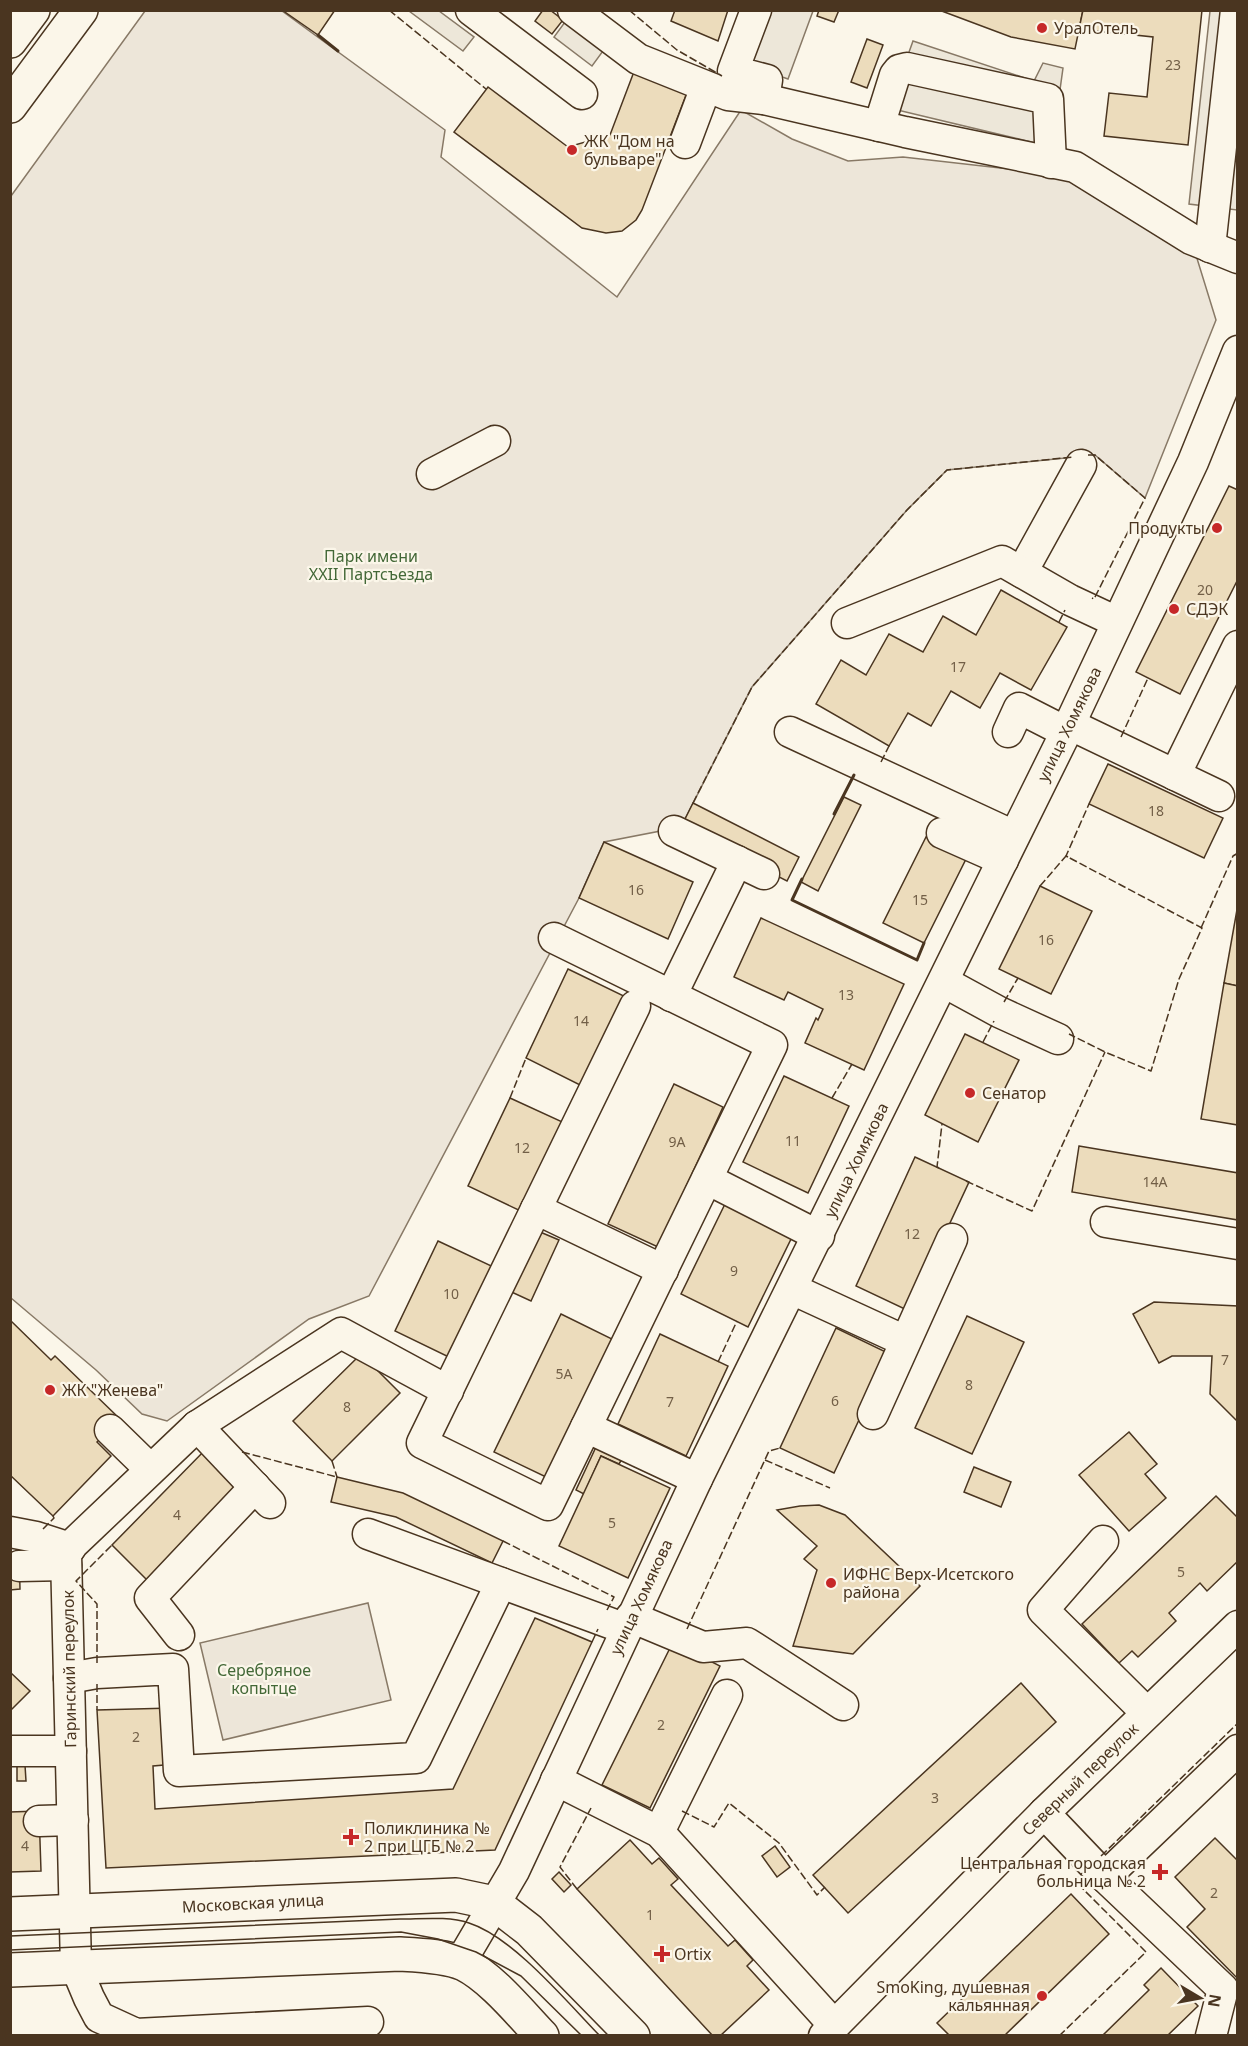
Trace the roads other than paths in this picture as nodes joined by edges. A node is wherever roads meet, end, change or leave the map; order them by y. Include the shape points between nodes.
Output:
1 (33, 10) edge
2 (81, 10) edge
3 (448, 10) edge
4 (465, 10) edge
5 (471, 10) edge
6 (573, 10) edge
7 (756, 10) edge
8 (1236, 10) edge
9 (10, 41) edge
10 (582, 94) dead end
11 (764, 99) junction
12 (10, 106) edge
13 (879, 126) junction
14 (1050, 162) junction
15 (1210, 247) junction
16 (1238, 258) edge
17 (1238, 351) edge
18 (1229, 402) edge
19 (495, 441) dead end
20 (1081, 465) dead end
21 (432, 474) dead end
22 (1022, 572) junction
23 (1117, 622) junction
24 (847, 623) dead end
25 (1238, 646) edge
26 (1068, 728) junction
27 (790, 732) dead end
28 (1008, 732) dead end
29 (1175, 775) junction
30 (1219, 796) dead end
31 (674, 831) dead end
32 (942, 832) dead end
33 (1009, 848) junction
34 (737, 861) junction
35 (764, 874) dead end
36 (554, 938) dead end
37 (944, 982) junction
38 (671, 996) junction
39 (635, 1006) dead end
40 (1058, 1039) dead end
41 (707, 1179) junction
42 (536, 1209) junction
43 (1106, 1222) dead end
44 (819, 1236) junction
45 (952, 1239) dead end
46 (1238, 1244) edge
47 (663, 1270) junction
48 (792, 1289) junction
49 (905, 1341) junction
50 (448, 1391) junction
51 (873, 1414) dead end
52 (197, 1426) junction
53 (586, 1427) junction
54 (110, 1430) dead end
55 (150, 1469) junction
56 (697, 1479) junction
57 (10, 1532) edge
58 (368, 1534) dead end
59 (1103, 1541) dead end
60 (68, 1557) junction
61 (19, 1566) dead end
62 (501, 1583) junction
63 (628, 1623) junction
64 (1238, 1626) edge
65 (179, 1635) dead end
66 (69, 1677) junction
67 (727, 1695) dead end
68 (843, 1705) dead end
69 (1148, 1713) junction
70 (1238, 1750) edge
71 (10, 1751) edge
72 (71, 1751) junction
73 (556, 1780) junction
74 (1044, 1813) junction
75 (73, 1820) junction
76 (39, 1821) dead end
77 (659, 1832) junction
78 (1104, 1877) junction
79 (494, 1903) junction
80 (75, 1910) junction
81 (10, 1914) edge
82 (460, 1963) junction
83 (76, 1967) junction
84 (10, 1970) edge
85 (1230, 1995) edge
86 (368, 2022) dead end
87 (829, 2030) edge
88 (136, 2035) edge
89 (542, 2036) edge
90 (633, 2036) edge
91 (1211, 2036) edge

1 - 9 main road
2 - 12 main road
3 - 4 street via 459,18
5 - 10 street
6 - 11 street via 638,59 691,111 728,95
7 - 11 street via 734,71 767,81
8 - 15 street
11 - 13 street
13 - 14 street
13 - 14 street via 895,75 907,68 1048,99
14 - 15 street via 1075,167
15 - 16 street
17 - 18 street, улица Хомякова
18 - 23 street, улица Хомякова via 1193,462
19 - 21 street
20 - 22 street
22 - 23 street
22 - 24 street via 1002,561
23 - 26 street, улица Хомякова
25 - 29 street
26 - 28 street via 1019,708
26 - 29 street
26 - 33 street, улица Хомякова
27 - 33 street
29 - 30 street
31 - 34 street
32 - 33 street
33 - 37 street, улица Хомякова
34 - 35 street
34 - 38 street
36 - 38 street
37 - 40 street
37 - 44 street, улица Хомякова
38 - 41 street via 772,1045
39 - 42 street
41 - 44 street
41 - 47 street
42 - 47 street
42 - 50 street
43 - 46 street
44 - 48 street, улица Хомякова
45 - 49 street
47 - 53 street
48 - 49 street
48 - 56 street, улица Хомякова
49 - 51 street
50 - 52 street via 341,1333
50 - 53 street via 422,1443 548,1505
52 - 55 street
52 - 65 street via 263,1495 150,1598
53 - 56 street
54 - 55 street
55 - 60 street
56 - 63 street, улица Хомякова
57 - 60 street
58 - 62 street
59 - 69 street via 1043,1610
60 - 61 street
60 - 66 street, Гаринский переулок
62 - 63 street
62 - 66 street via 416,1758 179,1771 173,1669
63 - 68 street via 703,1647 747,1643
63 - 73 street, улица Хомякова
64 - 69 street, Северный переулок
66 - 72 street, Гаринский переулок
67 - 77 street
69 - 74 street, Северный переулок
70 - 78 street
71 - 72 street
72 - 75 street, Гаринский переулок
73 - 77 street
73 - 79 street, улица Хомякова via 514,1871
74 - 78 street
74 - 87 street, Северный переулок
75 - 76 street
75 - 80 street, Гаринский переулок
77 - 87 street
78 - 85 street
79 - 80 main road, Московская улица via 456,1895 422,1895
79 - 82 street, улица Хомякова
79 - 90 main road via 529,1930
80 - 81 main road, Московская улица
80 - 83 street, Гаринский переулок
82 - 83 main road via 400,1954
82 - 89 main road via 487,1980
83 - 84 main road
83 - 88 street via 99,2017
85 - 91 street
86 - 88 street

